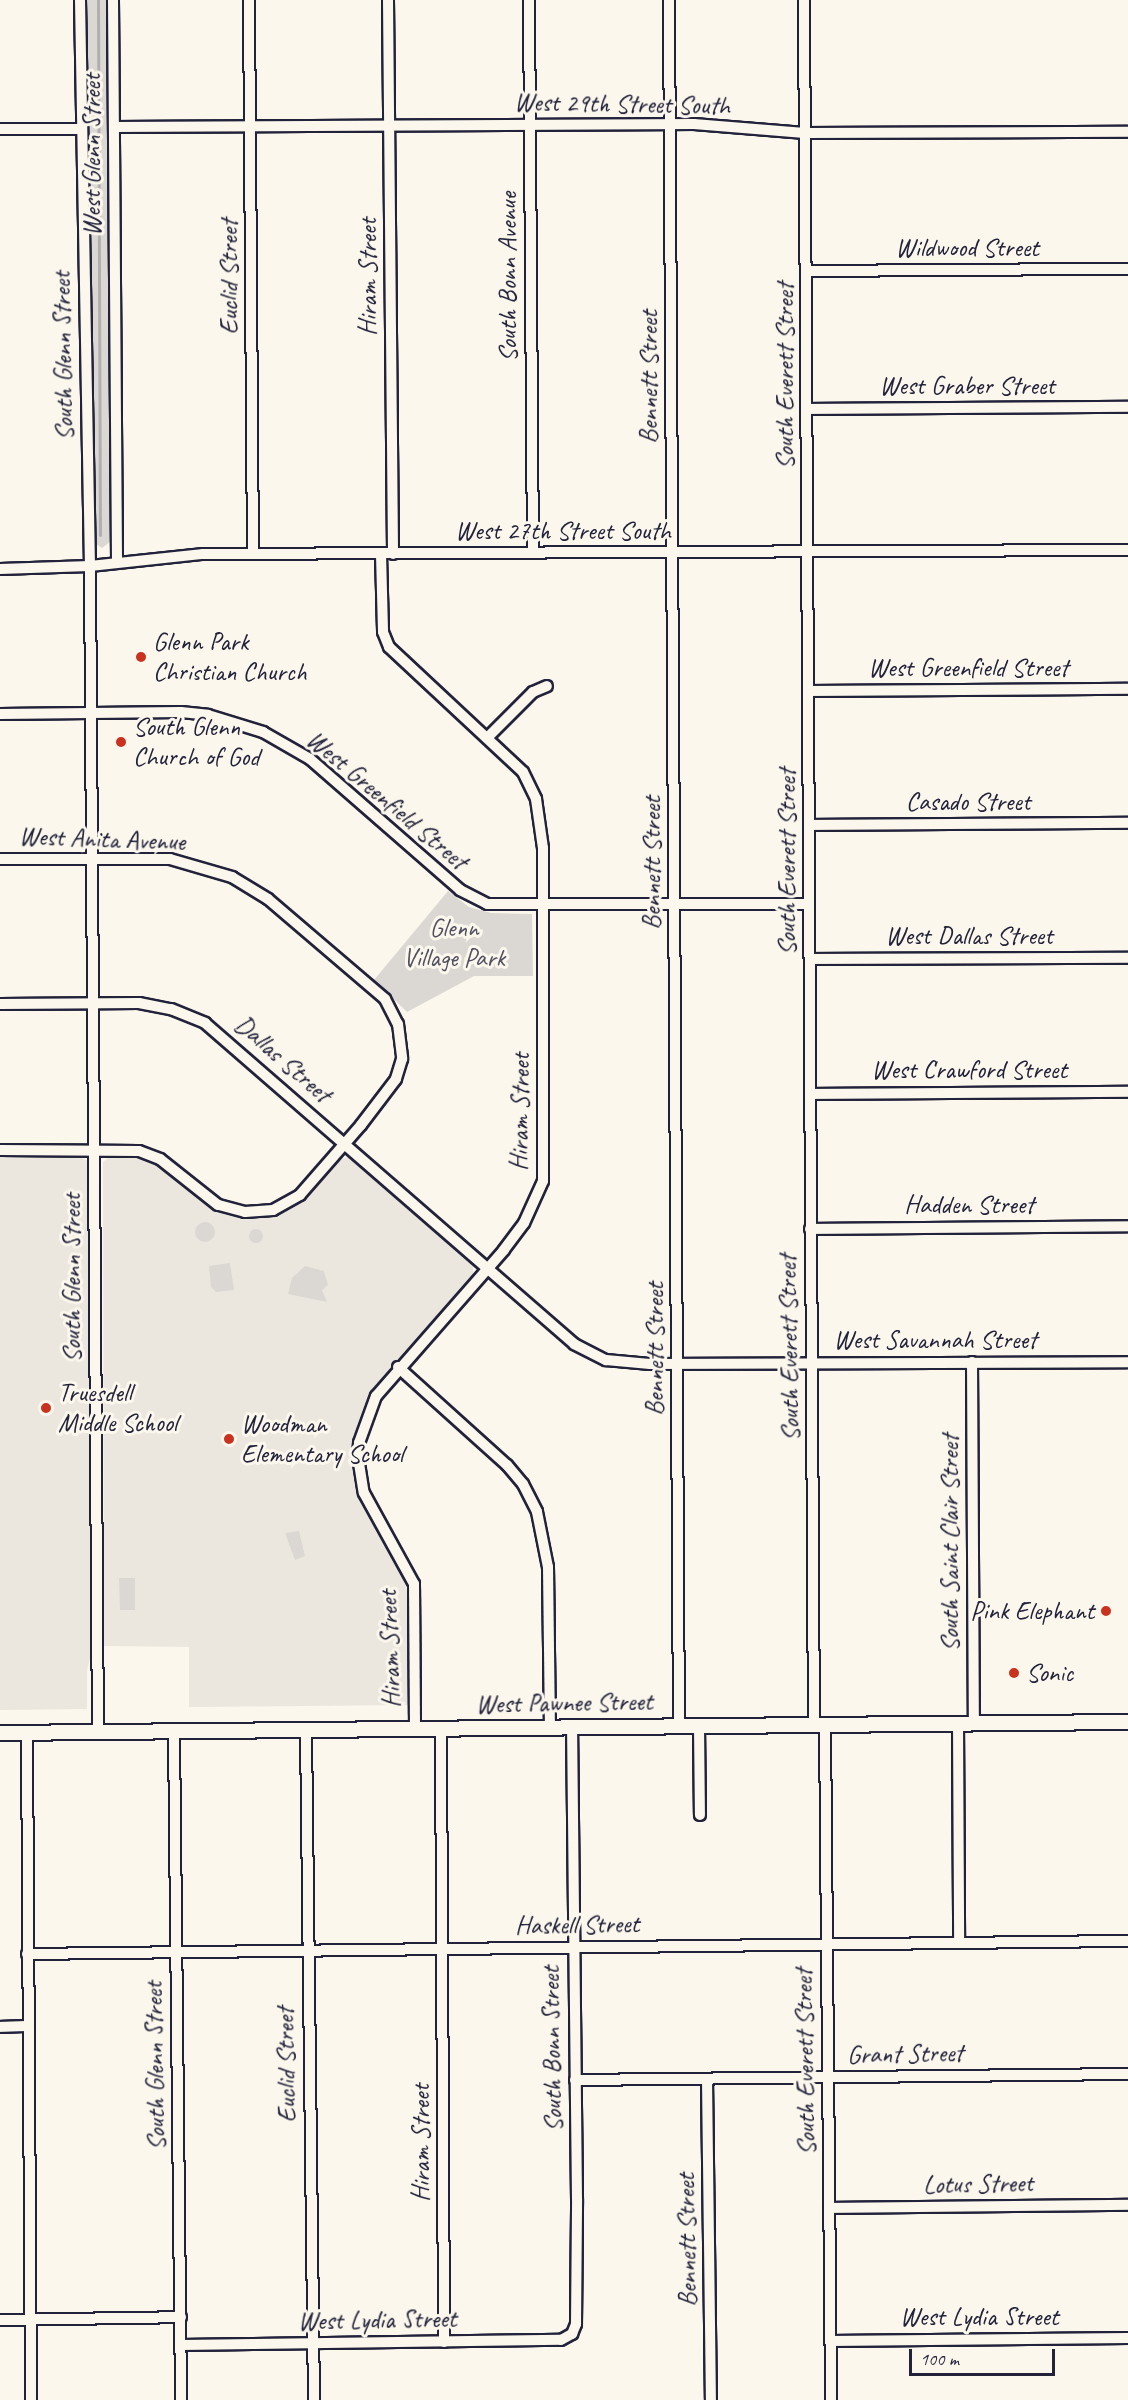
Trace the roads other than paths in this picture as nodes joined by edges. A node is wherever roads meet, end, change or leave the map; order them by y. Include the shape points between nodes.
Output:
1 (80, 0) edge
2 (113, 0) edge
3 (249, 0) edge
4 (388, 0) edge
5 (529, 0) edge
6 (669, 0) edge
7 (804, 0) edge
8 (390, 124) junction
9 (530, 124) junction
10 (670, 124) junction
11 (250, 125) junction
12 (114, 127) junction
13 (0, 129) edge
14 (80, 129) junction
15 (1128, 132) edge
16 (805, 134) junction
17 (1128, 269) edge
18 (807, 271) junction
19 (1128, 407) edge
20 (807, 409) junction
21 (1128, 550) edge
22 (808, 552) junction
23 (533, 553) junction
24 (673, 553) junction
25 (253, 554) junction
26 (381, 554) junction
27 (393, 554) junction
28 (117, 561) junction
29 (90, 566) junction
30 (0, 569) edge
31 (547, 686) dead end
32 (1128, 689) edge
33 (808, 691) junction
34 (91, 712) junction
35 (0, 714) edge
36 (487, 738) junction
37 (1128, 823) edge
38 (809, 825) junction
39 (92, 858) junction
40 (0, 859) edge
41 (543, 904) junction
42 (675, 904) junction
43 (809, 904) junction
44 (1128, 958) edge
45 (810, 959) junction
46 (0, 1004) edge
47 (92, 1004) junction
48 (1128, 1092) edge
49 (810, 1094) junction
50 (344, 1143) junction
51 (0, 1150) edge
52 (93, 1150) junction
53 (1128, 1226) edge
54 (810, 1228) junction
55 (487, 1268) junction
56 (972, 1362) junction
57 (1128, 1362) edge
58 (813, 1363) junction
59 (677, 1364) junction
60 (398, 1367) junction
61 (1128, 1722) edge
62 (958, 1723) junction
63 (974, 1723) junction
64 (820, 1724) junction
65 (679, 1725) junction
66 (699, 1725) junction
67 (549, 1727) junction
68 (572, 1727) junction
69 (415, 1729) junction
70 (441, 1729) junction
71 (306, 1730) junction
72 (174, 1731) junction
73 (98, 1732) junction
74 (0, 1733) edge
75 (27, 1733) junction
76 (700, 1815) dead end
77 (1128, 1941) edge
78 (959, 1943) junction
79 (826, 1944) junction
80 (574, 1947) junction
81 (442, 1949) junction
82 (308, 1951) junction
83 (177, 1952) junction
84 (27, 1953) junction
85 (27, 2026) junction
86 (0, 2027) edge
87 (1128, 2074) edge
88 (828, 2078) junction
89 (708, 2079) junction
90 (575, 2080) junction
91 (1128, 2205) edge
92 (829, 2208) junction
93 (181, 2317) junction
94 (30, 2319) junction
95 (0, 2320) edge
96 (572, 2334) joint
97 (1128, 2338) edge
98 (831, 2341) junction
99 (444, 2342) junction
100 (312, 2344) junction
101 (181, 2345) junction
102 (31, 2400) edge
103 (181, 2400) edge
104 (314, 2400) edge
105 (711, 2400) edge
106 (831, 2400) edge

1 - 14 street, South Glenn Street
2 - 12 street, West Glenn Street
3 - 11 street, Euclid Street
4 - 8 street, Hiram Street
5 - 9 street, South Bonn Avenue
6 - 10 street, Bennett Street
7 - 16 street, South Everett Street
8 - 9 street, West 29th Street South
8 - 11 street, West 29th Street South
8 - 27 street, Hiram Street
9 - 10 street, West 29th Street South
9 - 23 street, South Bonn Avenue
10 - 16 street, West 29th Street South
10 - 24 street, Bennett Street
11 - 12 street, West 29th Street South
11 - 25 street, Euclid Street
12 - 28 street, West Glenn Street
13 - 14 street
14 - 29 street, South Glenn Street
15 - 16 street, West 29th Street South
16 - 18 street, South Everett Street
17 - 18 street, Wildwood Street
18 - 20 street, South Everett Street
19 - 20 street, West Graber Street
20 - 22 street, South Everett Street
21 - 22 street, West 27th Street South
22 - 24 street, West 27th Street South
22 - 33 street, South Everett Street
23 - 24 street, West 27th Street South
23 - 27 street, West 27th Street South
24 - 42 street, Bennett Street
25 - 26 street, West 27th Street South
25 - 28 street, West 27th Street South
26 - 27 street, West 27th Street South
26 - 36 street, Hiram Street via 384,632 389,647
28 - 29 street, West 27th Street South
29 - 30 street, West 27th Street South
29 - 34 street, South Glenn Street
31 - 36 street via 533,692
32 - 33 street, West Greenfield Street
33 - 38 street, South Everett Street
34 - 35 street, West Greenfield Street
34 - 39 street, South Glenn Street
34 - 41 street, West Greenfield Street via 208,714 263,732 310,759 460,890 487,904
36 - 41 street, Hiram Street via 523,772 536,799 543,848
37 - 38 street, Casado Street
38 - 43 street, South Everett Street
39 - 40 street, West Anita Avenue
39 - 47 street, South Glenn Street
39 - 50 street, West Anita Avenue via 170,859 232,877 268,900 384,999 398,1024 401,1070
41 - 42 street, West Greenfield Street
41 - 55 street, Hiram Street via 543,1181 524,1223
42 - 43 street, West Greenfield Street
42 - 59 street, Bennett Street
43 - 45 street, South Everett Street
44 - 45 street, West Dallas Street
45 - 49 street, South Everett Street
46 - 47 street, Dallas Street
47 - 50 street, Dallas Street via 154,1005 206,1023
47 - 52 street, South Glenn Street
48 - 49 street, West Crawford Street
49 - 54 street, South Everett Street
50 - 52 street via 300,1195 280,1208 260,1212 218,1205 150,1154
50 - 55 street, Dallas Street
51 - 52 street
52 - 73 street, South Glenn Street
53 - 54 street, Hadden Street
54 - 58 street, South Everett Street
55 - 59 street, West Savannah Street via 583,1349 624,1363
55 - 60 street, Hiram Street
56 - 57 street, West Savannah Street
56 - 58 street, West Savannah Street
56 - 63 street, South Saint Clair Street
58 - 59 street, West Savannah Street
58 - 64 street, South Everett Street
59 - 65 street, Bennett Street
60 - 67 street via 507,1465 523,1484 537,1512 549,1567
60 - 69 street, Hiram Street via 370,1406 358,1458 364,1493 414,1584
61 - 63 main road, West Pawnee Street
62 - 63 main road, West Pawnee Street
62 - 64 main road, West Pawnee Street
62 - 78 street
64 - 66 main road, West Pawnee Street
64 - 79 street, South Everett Street
65 - 66 main road, West Pawnee Street
65 - 68 main road, West Pawnee Street
66 - 76 street
67 - 68 main road, West Pawnee Street
67 - 70 main road, West Pawnee Street
68 - 80 street, South Bonn Street
69 - 70 main road, West Pawnee Street
69 - 71 main road, West Pawnee Street
70 - 81 street, Hiram Street
71 - 72 main road, West Pawnee Street
71 - 82 street, Euclid Street
72 - 73 main road, West Pawnee Street
72 - 83 street, South Glenn Street
73 - 75 main road, West Pawnee Street
74 - 75 main road, West Pawnee Street
75 - 84 street
77 - 78 street, Haskell Street
78 - 79 street, Haskell Street
79 - 80 street, Haskell Street
79 - 88 street, South Everett Street
80 - 81 street, Haskell Street
80 - 90 street, South Bonn Street
81 - 82 street, Haskell Street
81 - 99 street, Hiram Street
82 - 83 street, Haskell Street
82 - 100 street, Euclid Street
83 - 84 street, Haskell Street
83 - 93 street, South Glenn Street
84 - 85 street
85 - 86 street
85 - 94 street
87 - 88 street, Grant Street
88 - 89 street, Grant Street
88 - 92 street, South Everett Street
89 - 90 street, Grant Street
89 - 105 street, Bennett Street
90 - 96 street, South Bonn Street via 576,2324
91 - 92 street, Lotus Street
92 - 98 street, South Everett Street
93 - 94 street
93 - 101 street, South Glenn Street
94 - 95 street
94 - 102 street
96 - 99 street, West Lydia Street via 561,2340
97 - 98 street, West Lydia Street
98 - 106 street, South Everett Street
99 - 100 street, West Lydia Street
100 - 101 street, West Lydia Street
100 - 104 street, Euclid Street
101 - 103 street, South Glenn Street

